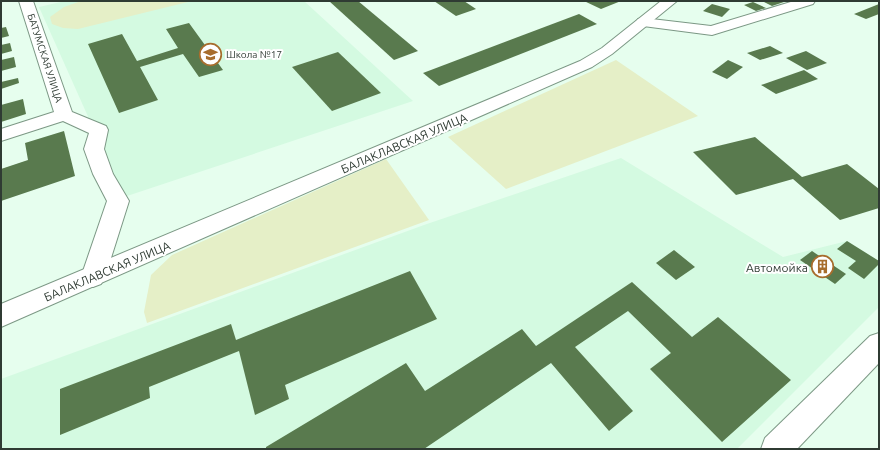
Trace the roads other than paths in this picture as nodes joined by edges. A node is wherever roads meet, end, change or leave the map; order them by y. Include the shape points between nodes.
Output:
1 (26, 1) edge
2 (670, 1) edge
3 (808, 1) edge
4 (643, 22) junction
5 (64, 115) junction
6 (1, 135) edge
7 (93, 277) junction
8 (1, 316) edge
9 (879, 345) edge
10 (776, 449) edge

1 - 5 main road, БАТУМСКАЯ УЛИЦА
2 - 4 main road, БАЛАКЛАВСКАЯ УЛИЦА
3 - 4 main road via 712,31
4 - 7 main road, БАЛАКЛАВСКАЯ УЛИЦА via 586,64
5 - 6 main road
5 - 7 main road via 100,130 94,149 103,174 118,201
7 - 8 main road, БАЛАКЛАВСКАЯ УЛИЦА
9 - 10 main road

